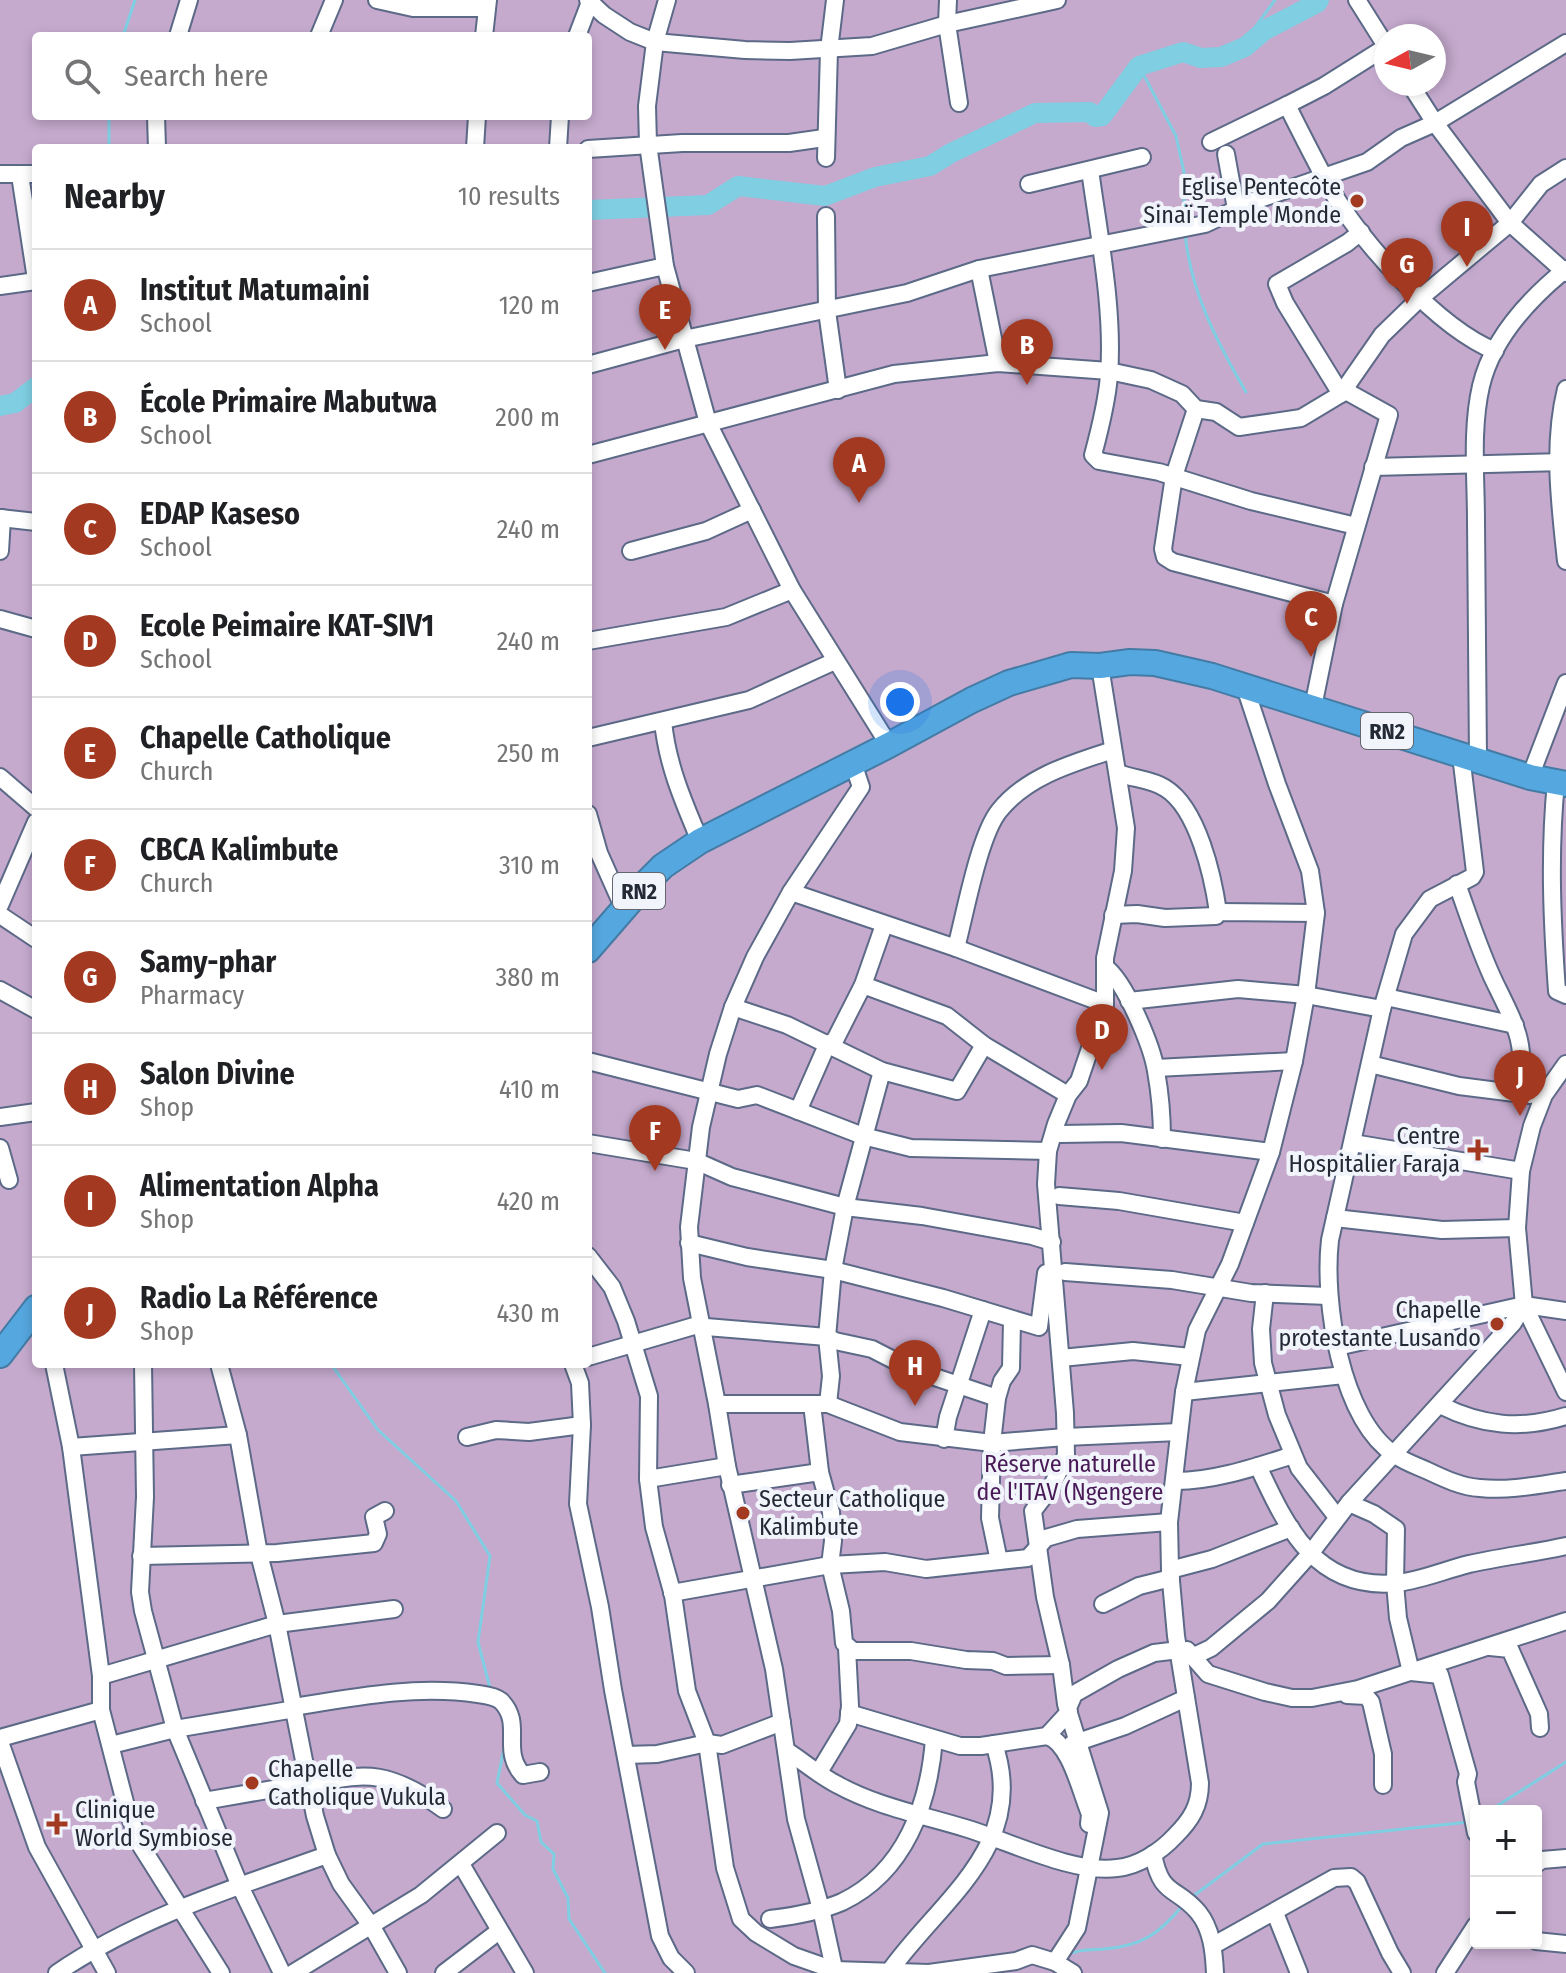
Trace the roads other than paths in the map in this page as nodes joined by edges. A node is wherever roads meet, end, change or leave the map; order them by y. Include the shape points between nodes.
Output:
1 (189, 0) edge
2 (334, 0) edge
3 (377, 0) edge
4 (667, 0) edge
5 (835, 0) edge
6 (948, 0) edge
7 (1057, 0) edge
8 (1357, 0) edge
9 (589, 1) edge
10 (487, 4) edge
11 (947, 24) junction
12 (1374, 27) edge
13 (179, 32) edge
14 (321, 32) edge
15 (484, 32) edge
16 (578, 32) edge
17 (655, 42) junction
18 (1566, 43) edge
19 (829, 50) junction
20 (1374, 54) edge
21 (1418, 96) edge
22 (959, 103) dead end
23 (1287, 105) junction
24 (156, 120) edge
25 (477, 120) edge
26 (560, 120) edge
27 (1435, 123) junction
28 (824, 138) junction
29 (1211, 142) dead end
30 (157, 144) edge
31 (475, 144) edge
32 (558, 144) edge
33 (648, 144) junction
34 (592, 149) edge
35 (1226, 154) dead end
36 (1142, 157) dead end
37 (826, 158) dead end
38 (1566, 168) edge
39 (1090, 170) junction
40 (0, 174) edge
41 (28, 174) edge
42 (1324, 175) junction
43 (1029, 184) dead end
44 (1236, 209) junction
45 (826, 216) dead end
46 (1510, 223) junction
47 (32, 227) edge
48 (1361, 232) junction
49 (1100, 245) junction
50 (665, 266) junction
51 (979, 269) junction
52 (1565, 271) edge
53 (32, 281) edge
54 (592, 282) edge
55 (0, 286) edge
56 (1419, 299) junction
57 (827, 311) junction
58 (684, 339) junction
59 (1495, 351) junction
60 (998, 363) junction
61 (592, 364) edge
62 (1109, 371) junction
63 (1566, 389) edge
64 (838, 390) junction
65 (1342, 392) junction
66 (1196, 409) junction
67 (708, 423) junction
68 (592, 454) edge
69 (1562, 462) edge
70 (1476, 466) junction
71 (1373, 467) junction
72 (1174, 476) junction
73 (752, 510) junction
74 (1, 518) edge
75 (32, 522) edge
76 (1356, 526) junction
77 (0, 551) edge
78 (631, 551) dead end
79 (1566, 561) edge
80 (792, 590) junction
81 (1334, 604) junction
82 (0, 619) edge
83 (32, 628) edge
84 (592, 640) edge
85 (835, 661) junction
86 (1100, 666) junction
87 (1566, 684) edge
88 (1245, 687) junction
89 (1313, 707) junction
90 (663, 721) junction
91 (592, 737) edge
92 (889, 745) junction
93 (1113, 750) junction
94 (1470, 758) junction
95 (853, 763) junction
96 (1118, 773) junction
97 (0, 777) edge
98 (1530, 777) junction
99 (1561, 783) edge
100 (32, 805) edge
101 (592, 828) edge
102 (32, 831) edge
103 (700, 841) junction
104 (1457, 884) junction
105 (791, 892) junction
106 (0, 905) edge
107 (624, 909) junction
108 (1218, 912) junction
109 (1316, 913) junction
110 (0, 915) edge
111 (1113, 915) junction
112 (884, 925) junction
113 (32, 936) edge
114 (592, 945) edge
115 (956, 948) junction
116 (1105, 967) junction
117 (863, 985) junction
118 (0, 990) edge
119 (1306, 995) junction
120 (1566, 995) edge
121 (1129, 1001) junction
122 (1384, 1003) junction
123 (1105, 1004) junction
124 (733, 1007) junction
125 (32, 1008) edge
126 (1515, 1025) junction
127 (827, 1045) junction
128 (984, 1045) junction
129 (1294, 1061) junction
130 (592, 1062) edge
131 (1370, 1064) junction
132 (1566, 1064) edge
133 (1156, 1068) junction
134 (882, 1071) junction
135 (711, 1091) junction
136 (1068, 1095) junction
137 (1521, 1095) junction
138 (1544, 1095) junction
139 (798, 1111) junction
140 (32, 1113) edge
141 (0, 1117) edge
142 (1060, 1134) dead end
143 (863, 1136) junction
144 (1162, 1139) junction
145 (1353, 1143) junction
146 (592, 1144) edge
147 (0, 1148) edge
148 (1048, 1151) junction
149 (1271, 1152) junction
150 (696, 1161) junction
151 (1521, 1171) junction
152 (9, 1180) dead end
153 (1059, 1196) dead end
154 (845, 1207) junction
155 (1335, 1218) junction
156 (1245, 1223) junction
157 (1517, 1228) junction
158 (1052, 1242) junction
159 (689, 1243) junction
160 (592, 1261) edge
161 (833, 1270) junction
162 (1065, 1272) dead end
163 (1218, 1289) junction
164 (1265, 1293) junction
165 (1328, 1296) junction
166 (1524, 1305) junction
167 (983, 1310) junction
168 (1566, 1311) edge
169 (32, 1317) edge
170 (1012, 1321) junction
171 (700, 1326) junction
172 (827, 1337) junction
173 (634, 1345) junction
174 (1337, 1347) junction
175 (0, 1355) edge
176 (592, 1356) edge
177 (1190, 1357) junction
178 (1061, 1358) junction
179 (55, 1368) edge
180 (143, 1368) edge
181 (220, 1368) edge
182 (574, 1368) edge
183 (1344, 1375) junction
184 (958, 1385) junction
185 (1268, 1385) junction
186 (1184, 1392) junction
187 (1566, 1392) edge
188 (997, 1398) junction
189 (717, 1404) junction
190 (820, 1404) junction
191 (1440, 1405) junction
192 (1566, 1416) edge
193 (582, 1425) junction
194 (1179, 1432) junction
195 (238, 1435) junction
196 (467, 1437) dead end
197 (1065, 1437) junction
198 (944, 1439) junction
199 (145, 1441) junction
200 (992, 1443) junction
201 (71, 1447) junction
202 (1293, 1455) junction
203 (1395, 1456) junction
204 (727, 1466) junction
205 (1258, 1466) junction
206 (820, 1472) junction
207 (648, 1479) junction
208 (1176, 1481) junction
209 (1566, 1481) edge
210 (730, 1485) junction
211 (1343, 1510) junction
212 (385, 1511) dead end
213 (1169, 1522) junction
214 (1291, 1528) junction
215 (1566, 1546) edge
216 (1038, 1548) junction
217 (259, 1554) junction
218 (1310, 1554) junction
219 (141, 1556) junction
220 (999, 1561) junction
221 (830, 1565) junction
222 (1170, 1574) junction
223 (753, 1581) junction
224 (1395, 1583) junction
225 (672, 1593) junction
226 (1103, 1604) dead end
227 (394, 1609) dead end
228 (1566, 1621) edge
229 (277, 1624) junction
230 (1484, 1646) junction
231 (847, 1648) junction
232 (1182, 1648) junction
233 (157, 1657) junction
234 (1061, 1665) junction
235 (1411, 1672) junction
236 (101, 1676) junction
237 (1338, 1694) junction
238 (1186, 1698) junction
239 (294, 1708) junction
240 (1068, 1708) junction
241 (101, 1710) junction
242 (849, 1713) junction
243 (782, 1722) junction
244 (1540, 1728) dead end
245 (175, 1729) junction
246 (1047, 1736) junction
247 (934, 1739) junction
248 (0, 1740) edge
249 (1079, 1741) junction
250 (707, 1743) junction
251 (994, 1744) junction
252 (111, 1745) junction
253 (1063, 1746) junction
254 (787, 1751) junction
255 (626, 1755) junction
256 (540, 1772) dead end
257 (819, 1772) junction
258 (308, 1785) junction
259 (1383, 1785) dead end
260 (204, 1801) junction
261 (1471, 1805) edge
262 (443, 1809) dead end
263 (919, 1815) junction
264 (497, 1833) dead end
265 (992, 1837) junction
266 (1153, 1854) junction
267 (327, 1855) junction
268 (1566, 1858) edge
269 (1542, 1860) edge
270 (461, 1864) junction
271 (1086, 1867) junction
272 (240, 1886) junction
273 (181, 1907) junction
274 (821, 1909) junction
275 (1275, 1913) junction
276 (770, 1919) dead end
277 (372, 1927) junction
278 (499, 1931) junction
279 (1470, 1936) edge
280 (1542, 1942) edge
281 (1566, 1944) edge
282 (1214, 1945) junction
283 (93, 1950) junction
284 (1055, 1962) junction
285 (835, 1972) edge
286 (889, 1972) edge
287 (57, 1973) edge
288 (107, 1973) edge
289 (221, 1973) edge
290 (282, 1973) edge
291 (293, 1973) edge
292 (398, 1973) edge
293 (444, 1973) edge
294 (525, 1973) edge
295 (686, 1973) edge
296 (929, 1973) edge
297 (1073, 1973) edge
298 (1215, 1973) edge
299 (1299, 1973) edge
300 (1402, 1973) edge
301 (1445, 1973) edge

1 - 13 street
2 - 14 street
3 - 10 street via 413,8
4 - 17 street
5 - 19 street
6 - 11 street
7 - 11 street
8 - 12 street
9 - 16 street
9 - 17 street via 630,32
10 - 15 street
11 - 19 street via 872,46
11 - 22 street
17 - 19 street
17 - 33 street
18 - 27 street
19 - 28 street
20 - 23 street
21 - 27 street
23 - 29 street
23 - 42 street
24 - 30 street
25 - 31 street
26 - 32 street
27 - 42 street via 1367,162
27 - 46 street
28 - 33 street
28 - 37 street
33 - 34 street
33 - 50 street
35 - 44 street
36 - 39 street
38 - 46 street via 1541,184
39 - 43 street
39 - 49 street
40 - 41 street
41 - 47 street
42 - 44 street
42 - 48 street
44 - 49 street via 1196,226
45 - 57 street
46 - 52 street
46 - 56 street
48 - 56 street
48 - 65 street via 1277,284
49 - 51 street
49 - 62 street
50 - 54 street
50 - 58 street
51 - 57 street
51 - 60 street
52 - 59 street via 1527,305
53 - 55 street
56 - 59 street
56 - 65 street via 1382,335
57 - 58 street
57 - 64 street
58 - 61 street
58 - 67 street
59 - 70 street via 1481,385
60 - 62 street
60 - 64 street via 894,374
62 - 66 street via 1151,380 1182,394
62 - 72 street via 1093,455 1099,461
63 - 69 street via 1558,434
64 - 67 street
65 - 66 street via 1301,418 1239,427 1216,412
65 - 71 street via 1389,415
66 - 72 street
67 - 68 street
67 - 73 street
69 - 70 street
69 - 79 street
70 - 71 street
70 - 94 street
71 - 76 street
72 - 76 street
72 - 81 street via 1165,557
73 - 78 street via 706,531
73 - 80 street
74 - 75 street
74 - 77 street
76 - 81 street
80 - 84 street via 726,617
80 - 85 street
81 - 89 street
82 - 83 street
85 - 90 street via 749,700
85 - 92 street
86 - 88 highway, RN2 via 1155,663
86 - 92 highway, RN2 via 1071,665 1009,683
86 - 93 street
87 - 98 street
88 - 89 highway, RN2
88 - 109 street via 1310,871
89 - 94 highway, RN2
90 - 91 street
90 - 103 street via 673,774
92 - 95 highway, RN2
93 - 96 street
93 - 115 street via 1040,778 997,813
94 - 98 highway, RN2
94 - 104 street via 1475,872
95 - 103 highway, RN2
95 - 105 street via 861,787
96 - 108 street via 1168,789 1192,817
96 - 111 street via 1126,828
97 - 100 street
98 - 99 highway, RN2
99 - 120 street via 1551,831 1550,893 1557,991
101 - 107 street
102 - 106 street
103 - 107 highway, RN2 via 663,866
104 - 122 street via 1430,899 1404,934
104 - 126 street
105 - 112 street
105 - 124 street
107 - 114 highway, RN2
108 - 109 street
108 - 111 street via 1165,918
109 - 119 street
110 - 113 street
111 - 116 street
112 - 115 street
112 - 117 street
115 - 123 street
116 - 121 street
116 - 123 street
117 - 127 street via 835,1040
117 - 128 street via 947,1016
118 - 125 street
119 - 121 street via 1238,989
119 - 122 street
119 - 129 street
121 - 133 street
122 - 126 street
122 - 131 street
123 - 136 street via 1079,1081
124 - 127 street
124 - 135 street
126 - 137 street via 1523,1055
127 - 134 street
127 - 139 street
128 - 134 street via 957,1091
128 - 136 street
129 - 133 street
129 - 149 street
130 - 135 street
131 - 137 street
131 - 145 street
132 - 138 street
133 - 144 street
134 - 143 street
135 - 139 street via 738,1099 757,1095
135 - 150 street
136 - 148 street
137 - 138 street
138 - 151 street
139 - 143 street
140 - 141 street
142 - 144 street
143 - 148 street via 911,1148
143 - 154 street
144 - 149 street
145 - 151 street
145 - 155 street
146 - 150 street
147 - 152 street
148 - 158 street
149 - 156 street
150 - 154 street via 732,1177
150 - 159 street
151 - 157 street
153 - 156 street
154 - 158 street
154 - 161 street
155 - 157 street via 1442,1230
155 - 165 street via 1326,1269
156 - 163 street
157 - 166 street
158 - 170 street via 1039,1327
158 - 178 street
159 - 161 street
159 - 171 street
160 - 173 street via 612,1287
161 - 167 street
161 - 172 street
162 - 163 street
163 - 164 street
163 - 177 street
164 - 165 street
164 - 185 street via 1261,1329
165 - 174 street
166 - 168 street
166 - 174 street
166 - 187 street
166 - 191 street
167 - 170 street
167 - 184 street
169 - 175 highway
170 - 188 street via 1011,1368
171 - 172 street
171 - 173 street
171 - 189 street
172 - 184 street via 872,1349
172 - 190 street via 831,1376
173 - 176 street
173 - 207 street via 649,1396
174 - 183 street
177 - 178 street via 1133,1351
177 - 186 street
178 - 197 street
179 - 201 street
180 - 199 street
181 - 195 street
182 - 193 street
183 - 185 street
183 - 203 street via 1367,1427
184 - 188 street
184 - 198 street
185 - 186 street
185 - 202 street
186 - 194 street
188 - 200 street
189 - 190 street
189 - 204 street
190 - 198 street via 891,1429
190 - 206 street
191 - 192 street via 1510,1426
191 - 203 street
193 - 196 street
193 - 255 street via 578,1504
194 - 197 street
194 - 208 street
195 - 199 street
195 - 217 street
197 - 200 street
197 - 216 street via 1066,1455 1033,1511
198 - 200 street
199 - 201 street
199 - 219 street
200 - 220 street via 990,1518
201 - 236 street
202 - 205 street
202 - 211 street via 1299,1468
203 - 209 street via 1479,1488
203 - 211 street
204 - 207 street
204 - 210 street
205 - 208 street
205 - 214 street
206 - 210 street
206 - 221 street via 831,1512
207 - 225 street via 654,1527
208 - 213 street
210 - 223 street
211 - 218 street
211 - 224 street via 1374,1514 1396,1529
212 - 217 street via 374,1517 374,1543
213 - 216 street via 1077,1529 1046,1538
213 - 222 street
214 - 218 street
214 - 222 street
215 - 224 street
216 - 220 street via 1028,1558
216 - 234 street
217 - 219 street
217 - 229 street
218 - 224 street via 1354,1581
218 - 232 street via 1268,1601 1211,1648
219 - 233 street via 143,1611
220 - 221 street via 926,1569 885,1562
221 - 223 street
221 - 231 street
222 - 226 street
222 - 232 street
223 - 225 street
223 - 243 street
224 - 235 street
225 - 250 street via 687,1691
227 - 229 street
228 - 230 street
229 - 233 street
229 - 239 street
230 - 235 street
230 - 244 street via 1510,1649 1539,1714
231 - 234 street via 911,1651 1006,1666
231 - 242 street
232 - 237 street via 1208,1674 1265,1692 1292,1698
232 - 238 street
232 - 240 street via 1118,1669 1074,1694
233 - 236 street
233 - 245 street
234 - 240 street
235 - 237 street
235 - 261 street via 1440,1675 1468,1774
236 - 241 street
237 - 259 street via 1366,1696 1371,1702 1383,1754
238 - 249 street
238 - 266 street via 1200,1796 1186,1824
239 - 245 street
239 - 256 street via 398,1691 493,1696 509,1714 517,1769 523,1775
239 - 258 street
240 - 246 street
240 - 249 street
241 - 248 street
241 - 252 street
242 - 247 street
242 - 257 street via 844,1732
243 - 250 street via 722,1745
243 - 254 street
245 - 252 street
245 - 260 street
246 - 251 street
246 - 253 street
247 - 251 street via 960,1746
247 - 263 street
248 - 283 street via 28,1828
249 - 253 street
249 - 271 street via 1100,1813
250 - 255 street
250 - 285 street via 723,1859 741,1919 794,1956
251 - 265 street via 1003,1784
252 - 273 street via 141,1846
253 - 271 street via 1090,1814
254 - 257 street
254 - 274 street via 796,1819
255 - 295 street via 660,1936
257 - 263 street via 857,1794
258 - 260 street
258 - 262 street via 370,1776 414,1788
258 - 267 street
260 - 272 street
263 - 265 street
263 - 274 street via 898,1857 876,1879
264 - 270 street
265 - 271 street
265 - 286 street via 949,1902
266 - 271 street via 1119,1868
266 - 282 street via 1161,1880 1200,1914
267 - 272 street
267 - 277 street
268 - 269 street
270 - 277 street
270 - 278 street
271 - 284 street via 1077,1928
272 - 273 street
272 - 290 street
273 - 283 street
273 - 289 street
274 - 276 street
274 - 285 street
275 - 282 street
275 - 299 street
275 - 300 street via 1334,1878 1351,1877
277 - 291 street
277 - 292 street
278 - 293 street
278 - 294 street
279 - 301 street
280 - 281 street
282 - 298 street
283 - 287 street
283 - 288 street
284 - 296 street via 1032,1955
284 - 297 street
285 - 286 street
286 - 296 street

